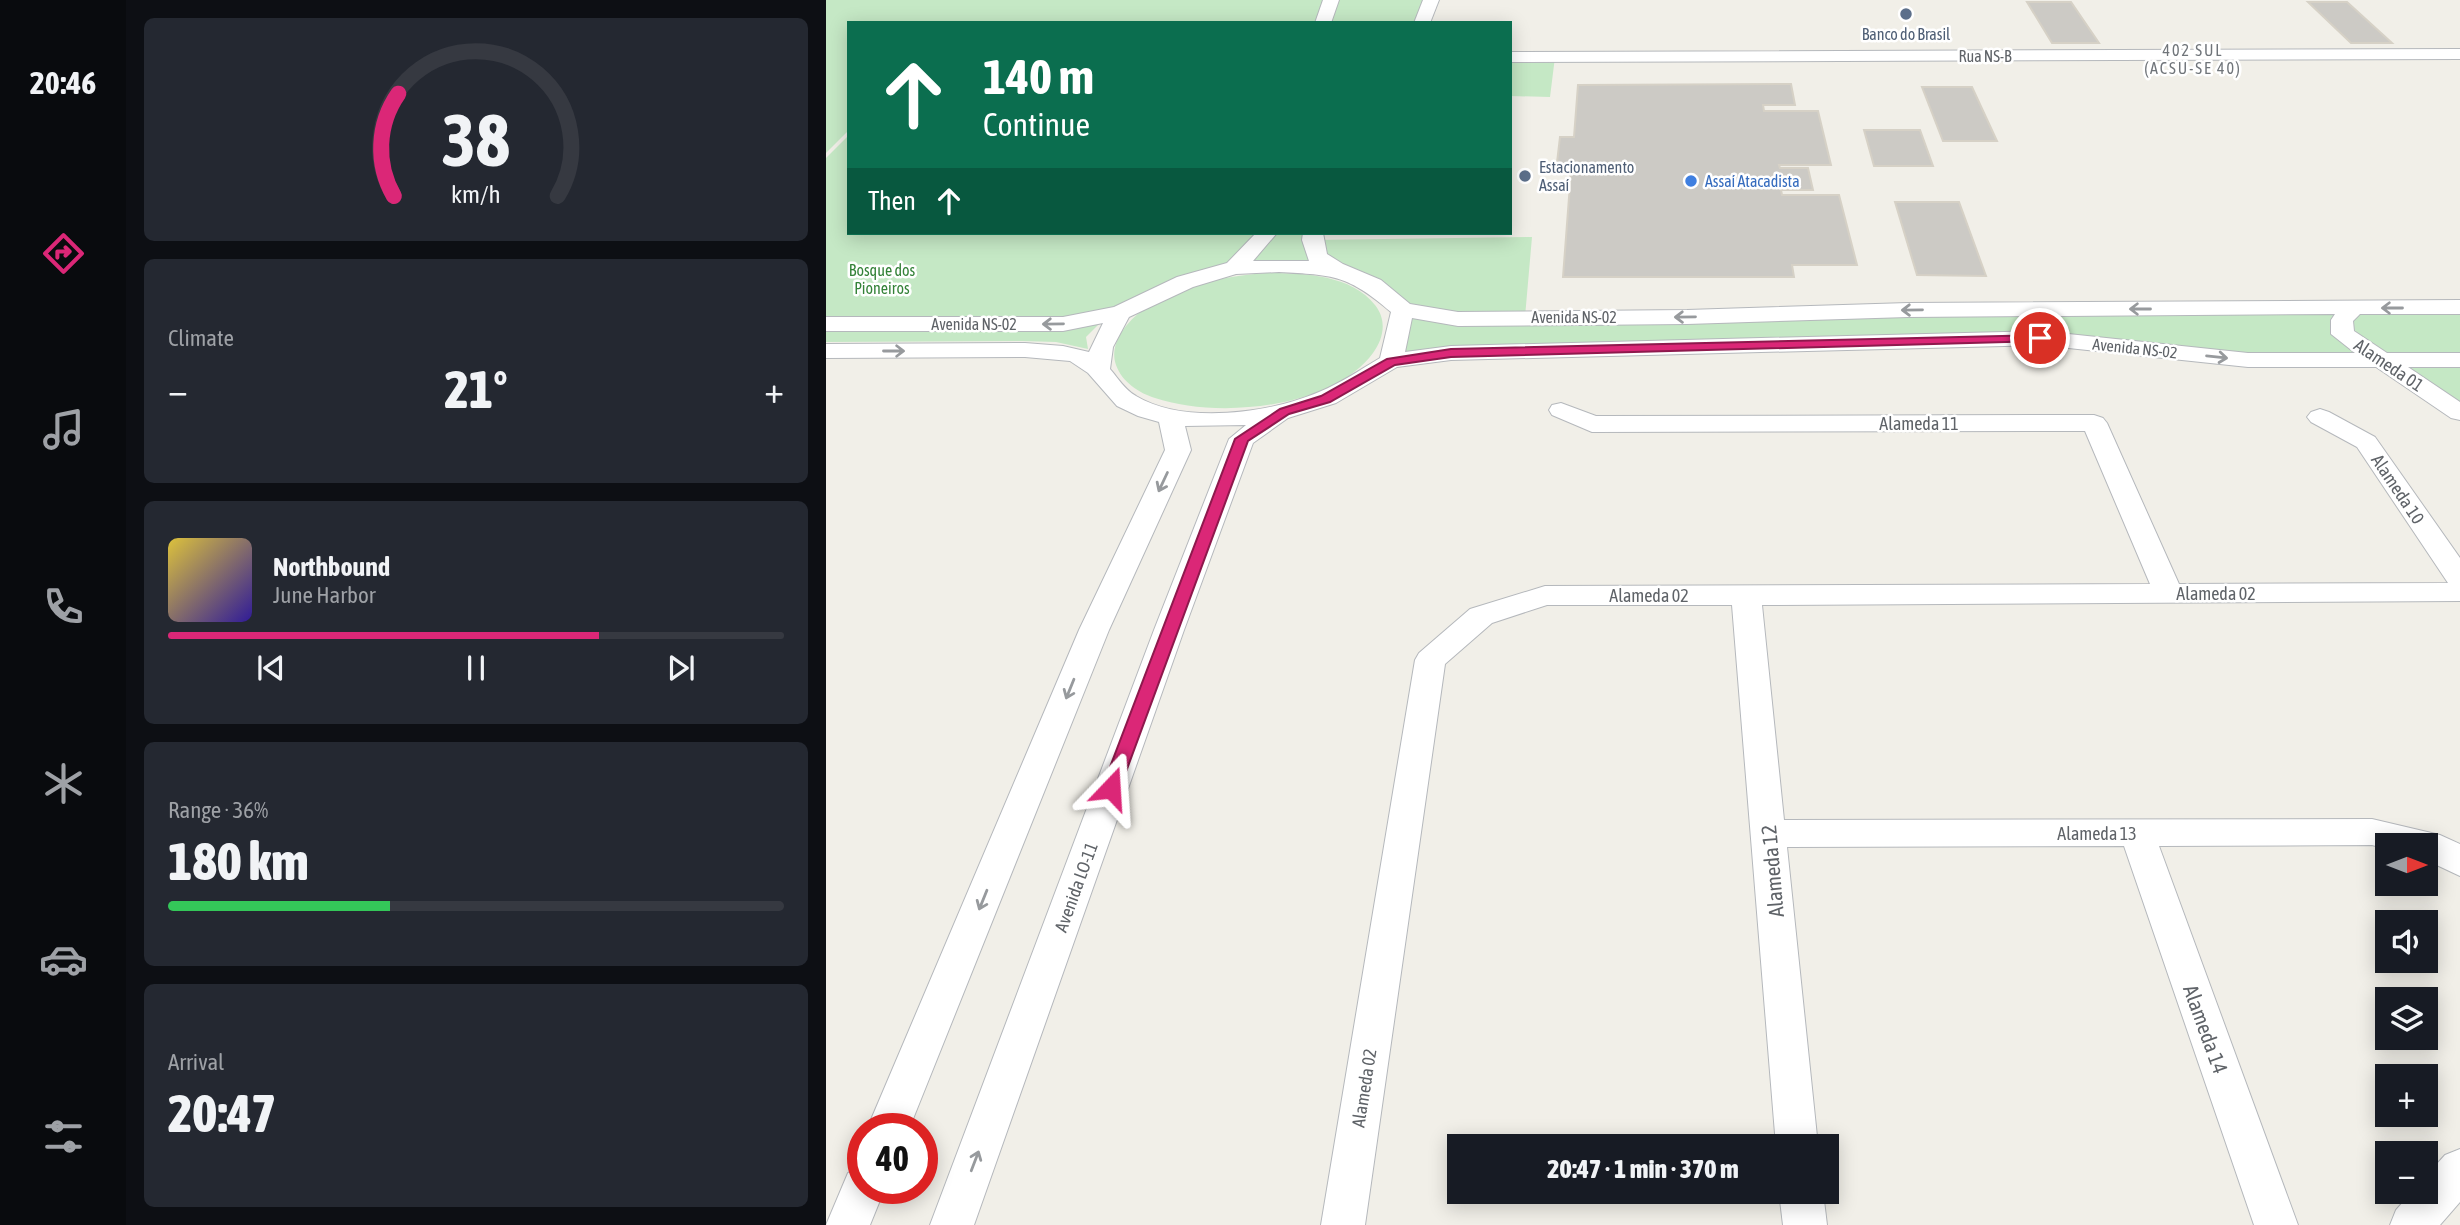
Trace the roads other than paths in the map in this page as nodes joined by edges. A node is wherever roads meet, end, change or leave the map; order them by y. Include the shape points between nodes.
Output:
1 (1331, 0) edge
2 (1431, 0) edge
3 (1324, 21) edge
4 (1423, 21) edge
5 (2460, 54) edge
6 (1512, 57) edge
7 (1265, 235) edge
8 (1313, 235) edge
9 (1235, 268) junction
10 (1335, 269) junction
11 (2460, 307) edge
12 (2353, 308) junction
13 (1404, 310) junction
14 (1120, 313) junction
15 (826, 324) edge
16 (826, 351) edge
17 (2379, 360) junction
18 (2460, 360) edge
19 (1391, 361) junction
20 (1098, 370) junction
21 (1561, 410) dead end
22 (1284, 412) junction
23 (2460, 413) edge
24 (2320, 417) dead end
25 (1171, 418) junction
26 (2460, 579) edge
27 (2460, 592) edge
28 (2168, 593) junction
29 (1746, 595) junction
30 (2137, 833) junction
31 (2376, 833) edge
32 (1768, 834) junction
33 (2438, 849) edge
34 (2460, 862) edge
35 (895, 1113) edge
36 (1796, 1134) edge
37 (2460, 1169) edge
38 (857, 1204) edge
39 (1802, 1204) edge
40 (848, 1225) edge
41 (952, 1225) edge
42 (1343, 1225) edge
43 (1805, 1225) edge
44 (2276, 1225) edge
45 (2412, 1225) edge

1 - 3 street
2 - 4 street
5 - 6 street, Rua NS-B
7 - 9 street
8 - 10 street via 1317,257
9 - 10 street, Avenida NS-02
9 - 14 street, Avenida NS-02 via 1185,282
10 - 13 street via 1373,285
11 -> 12 street, Avenida NS-02
12 -> 13 street, Avenida NS-02 via 1458,319
12 - 17 street, Alameda 01 via 2342,320 2343,334
13 - 19 street
14 -> 15 street, Avenida NS-02 via 1063,324
14 - 20 street via 1101,347
16 -> 20 street, Avenida NS-02 via 1035,350 1079,355
17 - 18 street, Avenida NS-02
19 -> 17 street, Avenida NS-02 via 1464,353 2040,338 2248,360
17 - 23 street, Alameda 01
19 - 22 street via 1325,399
20 - 25 street via 1125,401
21 - 28 street, Alameda 11 via 1592,424 2094,423
22 - 25 street via 1229,420
41 -> 22 street, Avenida LO-11 via 1242,439
24 - 26 street, Alameda 10 via 2366,442
25 -> 35 street via 1178,450 1094,630
27 - 28 street, Alameda 02
28 - 29 street, Alameda 02
29 - 32 street, Alameda 12
29 - 42 street, Alameda 02 via 1545,596 1481,616 1430,660
30 - 31 street, Alameda 13
30 - 32 street, Alameda 13
30 - 44 street, Alameda 14
32 - 36 street, Alameda 12
33 - 34 street, Alameda 13
37 - 45 street
38 - 40 street
39 - 43 street

